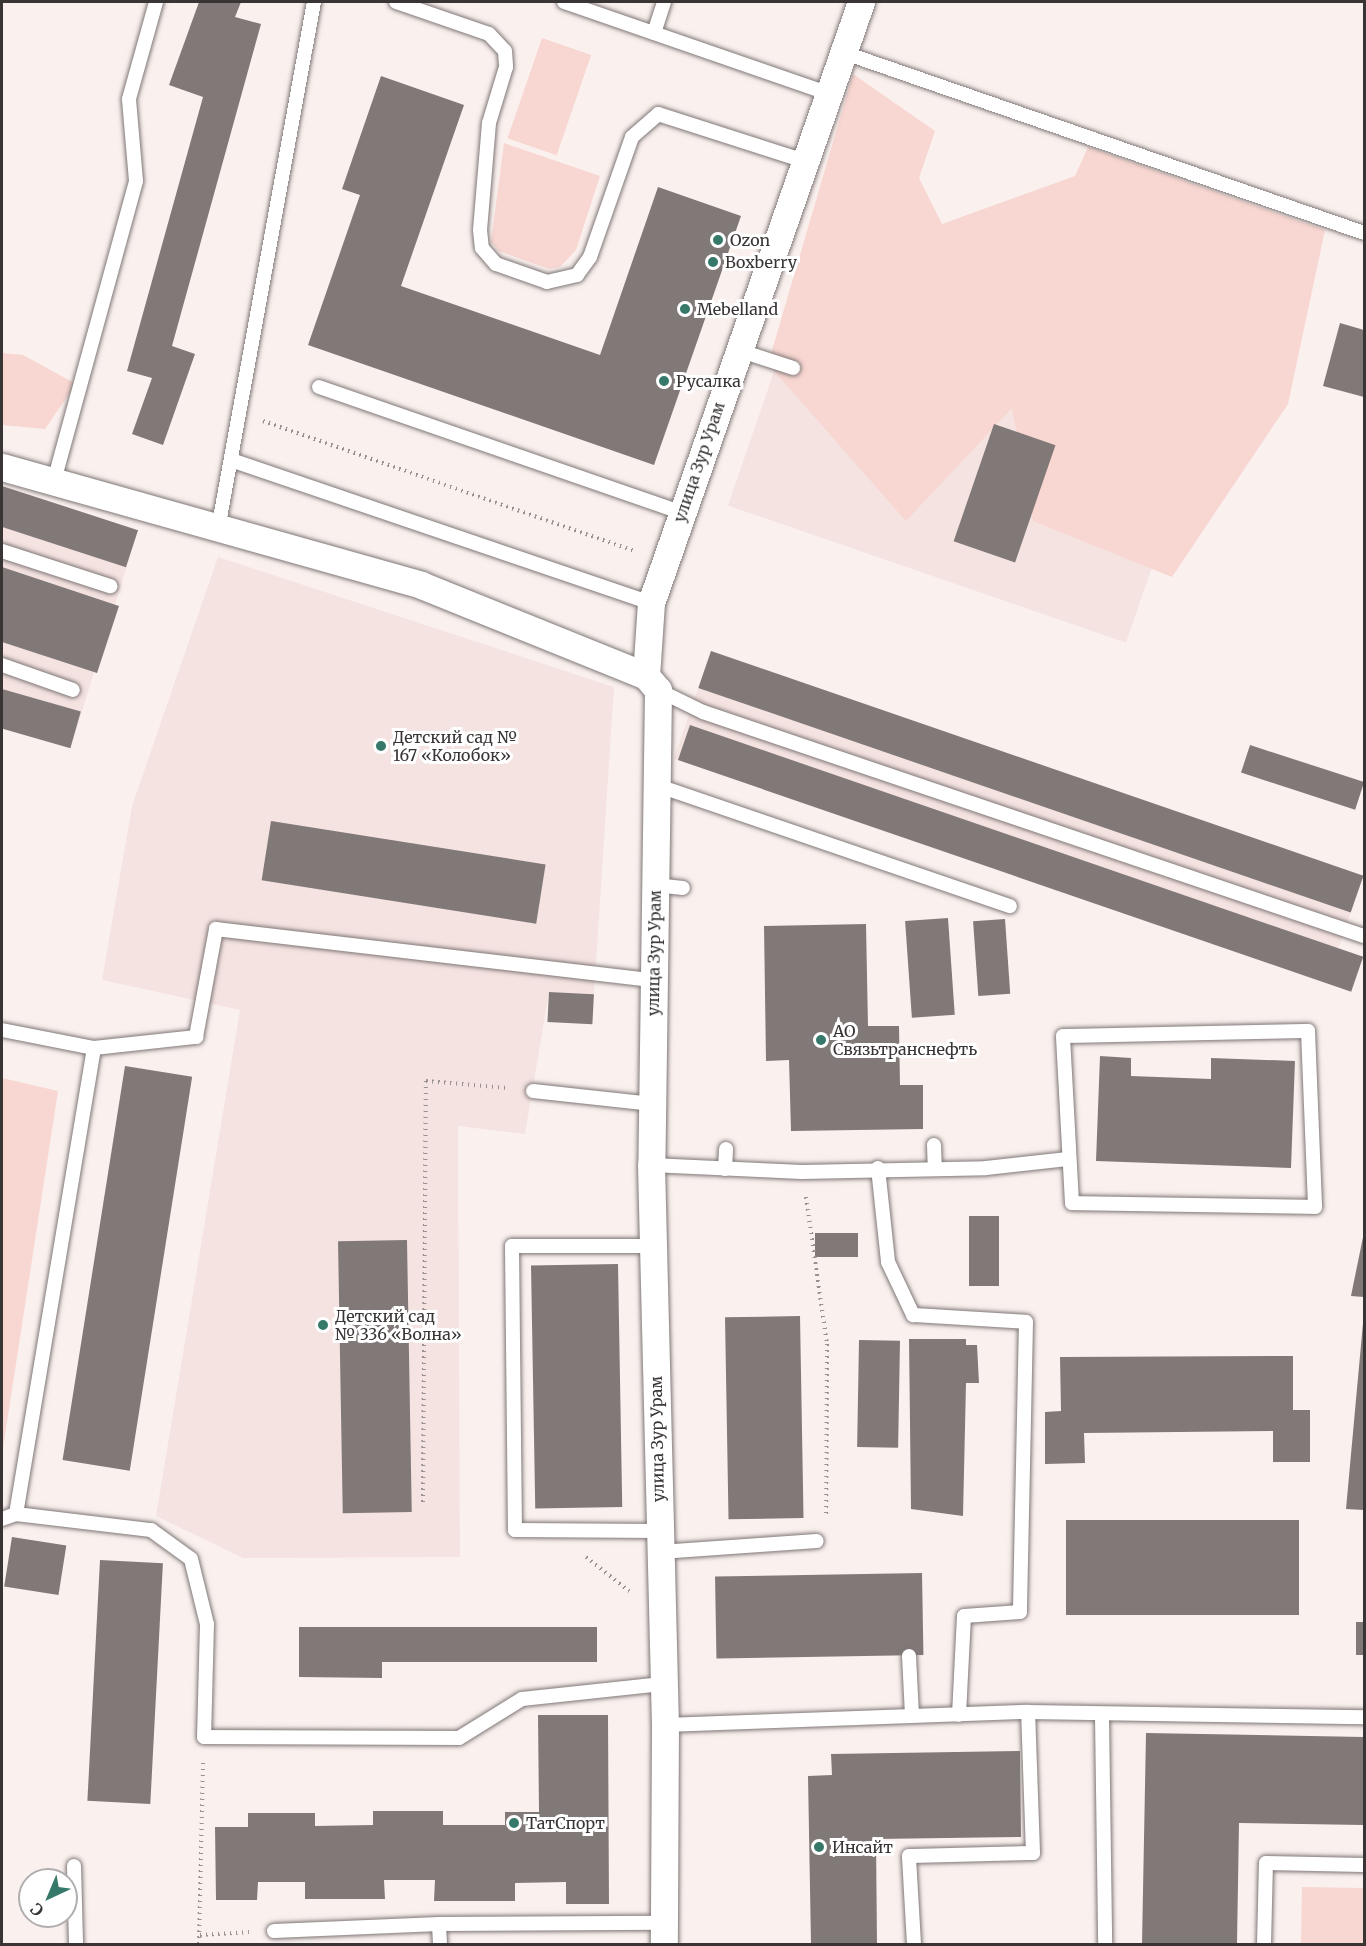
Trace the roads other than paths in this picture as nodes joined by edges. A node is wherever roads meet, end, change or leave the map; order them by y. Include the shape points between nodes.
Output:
1 (156, 2) edge
2 (314, 2) edge
3 (396, 2) edge
4 (564, 2) edge
5 (664, 2) edge
6 (861, 2) edge
7 (654, 33) junction
8 (842, 52) junction
9 (827, 93) junction
10 (804, 161) junction
11 (1365, 234) edge
12 (738, 350) junction
13 (793, 368) dead end
14 (319, 387) dead end
15 (231, 460) junction
16 (2, 467) edge
17 (54, 481) junction
18 (682, 513) junction
19 (218, 529) junction
20 (2, 551) edge
21 (110, 586) dead end
22 (651, 603) junction
23 (2, 665) edge
24 (652, 683) junction
25 (74, 690) dead end
26 (656, 785) junction
27 (655, 885) junction
28 (683, 888) dead end
29 (1010, 906) dead end
30 (1365, 936) edge
31 (653, 980) junction
32 (2, 1030) edge
33 (94, 1048) junction
34 (533, 1091) road end
35 (652, 1104) junction
36 (934, 1145) dead end
37 (726, 1149) dead end
38 (1068, 1159) junction
39 (651, 1165) junction
40 (878, 1168) junction
41 (935, 1168) junction
42 (725, 1169) junction
43 (652, 1246) junction
44 (16, 1514) junction
45 (2, 1519) edge
46 (659, 1541) junction
47 (817, 1541) road end
48 (909, 1656) dead end
49 (662, 1684) junction
50 (1028, 1712) junction
51 (959, 1715) junction
52 (912, 1716) junction
53 (1102, 1716) junction
54 (1365, 1718) edge
55 (665, 1725) junction
56 (74, 1866) dead end
57 (1365, 1866) edge
58 (439, 1924) junction
59 (274, 1931) road end
60 (664, 1934) edge
61 (76, 1944) edge
62 (440, 1944) edge
63 (914, 1944) edge
64 (1105, 1944) edge
65 (1264, 1944) edge

1 - 17 lane via 129,99 136,181
2 - 15 lane
3 - 10 lane via 489,34 505,51 506,67 489,123 480,241 496,264 547,282 577,275 590,257 633,137 658,114
4 - 7 lane
5 - 7 lane
6 - 8 street, улица Зур Урам
7 - 9 lane
8 - 9 street, улица Зур Урам
8 - 11 lane
9 - 10 street, улица Зур Урам
10 - 12 street, улица Зур Урам
12 - 13 lane
12 - 18 street, улица Зур Урам
14 - 18 lane
15 - 19 lane
15 - 22 lane
16 - 17 street
17 - 19 street
18 - 22 street, улица Зур Урам
19 - 24 street via 421,585
20 - 21 lane
22 - 24 street, улица Зур Урам
23 - 25 lane
24 - 26 street, улица Зур Урам
24 - 30 lane via 703,712
26 - 27 street, улица Зур Урам
26 - 29 lane
27 - 28 lane
27 - 31 street, улица Зур Урам
31 - 33 lane via 216,929 196,1037
31 - 35 street, улица Зур Урам
32 - 33 lane
33 - 44 lane
34 - 35 lane
35 - 39 street, улица Зур Урам
36 - 41 lane
37 - 42 lane
38 - 38 lane via 1072,1203 1315,1207 1308,1031 1063,1036
38 - 41 lane
39 - 42 lane
39 - 43 street, улица Зур Урам
40 - 41 lane
40 - 42 lane via 802,1172
40 - 51 lane via 888,1262 913,1315 1026,1322 1020,1611 964,1616
43 - 46 street, улица Зур Урам
43 - 46 lane via 512,1246 515,1530
44 - 45 lane
44 - 49 lane via 151,1530 191,1559 207,1624 204,1737 459,1738 522,1699
46 - 47 lane
46 - 49 street, улица Зур Урам
48 - 52 lane
49 - 55 street, улица Зур Урам
50 - 51 lane
50 - 53 lane
50 - 63 lane via 1033,1853 909,1856
51 - 52 lane
52 - 55 lane
53 - 54 lane
53 - 64 lane
55 - 60 street, улица Зур Урам
56 - 61 lane
57 - 65 lane via 1266,1863
58 - 59 lane
58 - 60 lane
58 - 62 lane

